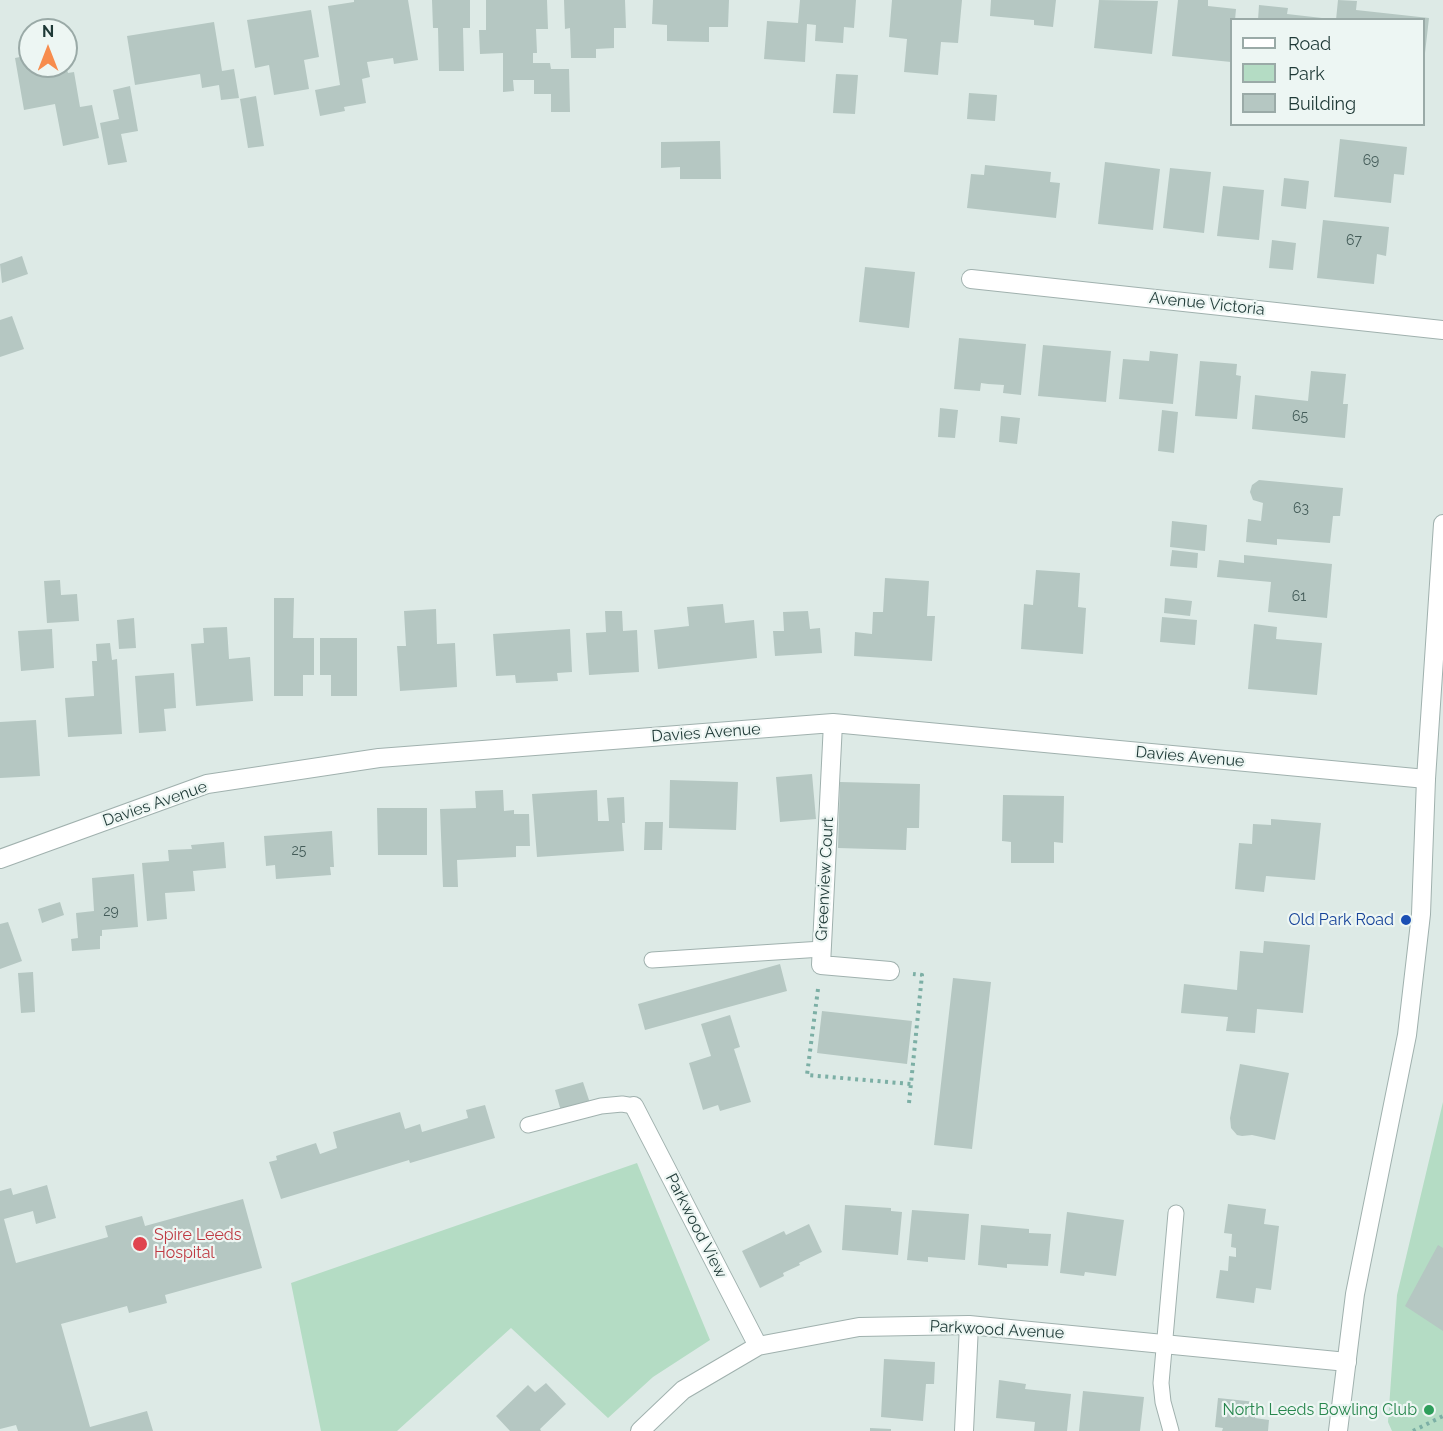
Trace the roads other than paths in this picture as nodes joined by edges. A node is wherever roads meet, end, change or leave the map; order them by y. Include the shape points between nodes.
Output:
1 (971, 279) dead end
2 (1443, 330) edge
3 (1443, 524) edge
4 (1442, 561) edge
5 (833, 723) junction
6 (1426, 779) junction
7 (0, 860) edge
8 (821, 957) junction
9 (652, 960) dead end
10 (890, 972) road end
11 (634, 1106) joint
12 (528, 1125) dead end
13 (1176, 1213) dead end
14 (969, 1325) junction
15 (1163, 1343) junction
16 (759, 1346) junction
17 (1347, 1362) junction
18 (640, 1431) edge
19 (964, 1431) edge
20 (1171, 1431) edge
21 (1338, 1431) edge

1 - 2 street, Avenue Victoria
3 - 4 street
4 - 6 street
5 - 6 street, Davies Avenue
5 - 7 street, Davies Avenue via 379,758 207,784
5 - 8 street, Greenview Court
6 - 17 street via 1421,914 1407,1035 1355,1294
8 - 9 lane
8 - 10 street, Greenview Court
11 - 12 lane via 601,1106
11 - 16 street, Parkwood View
13 - 15 lane
14 - 15 street, Parkwood Avenue
14 - 16 street, Parkwood Avenue via 859,1327
14 - 19 street
15 - 17 street, Parkwood Avenue
15 - 20 lane via 1161,1383
16 - 18 street, Parkwood Avenue via 683,1390
17 - 21 street

